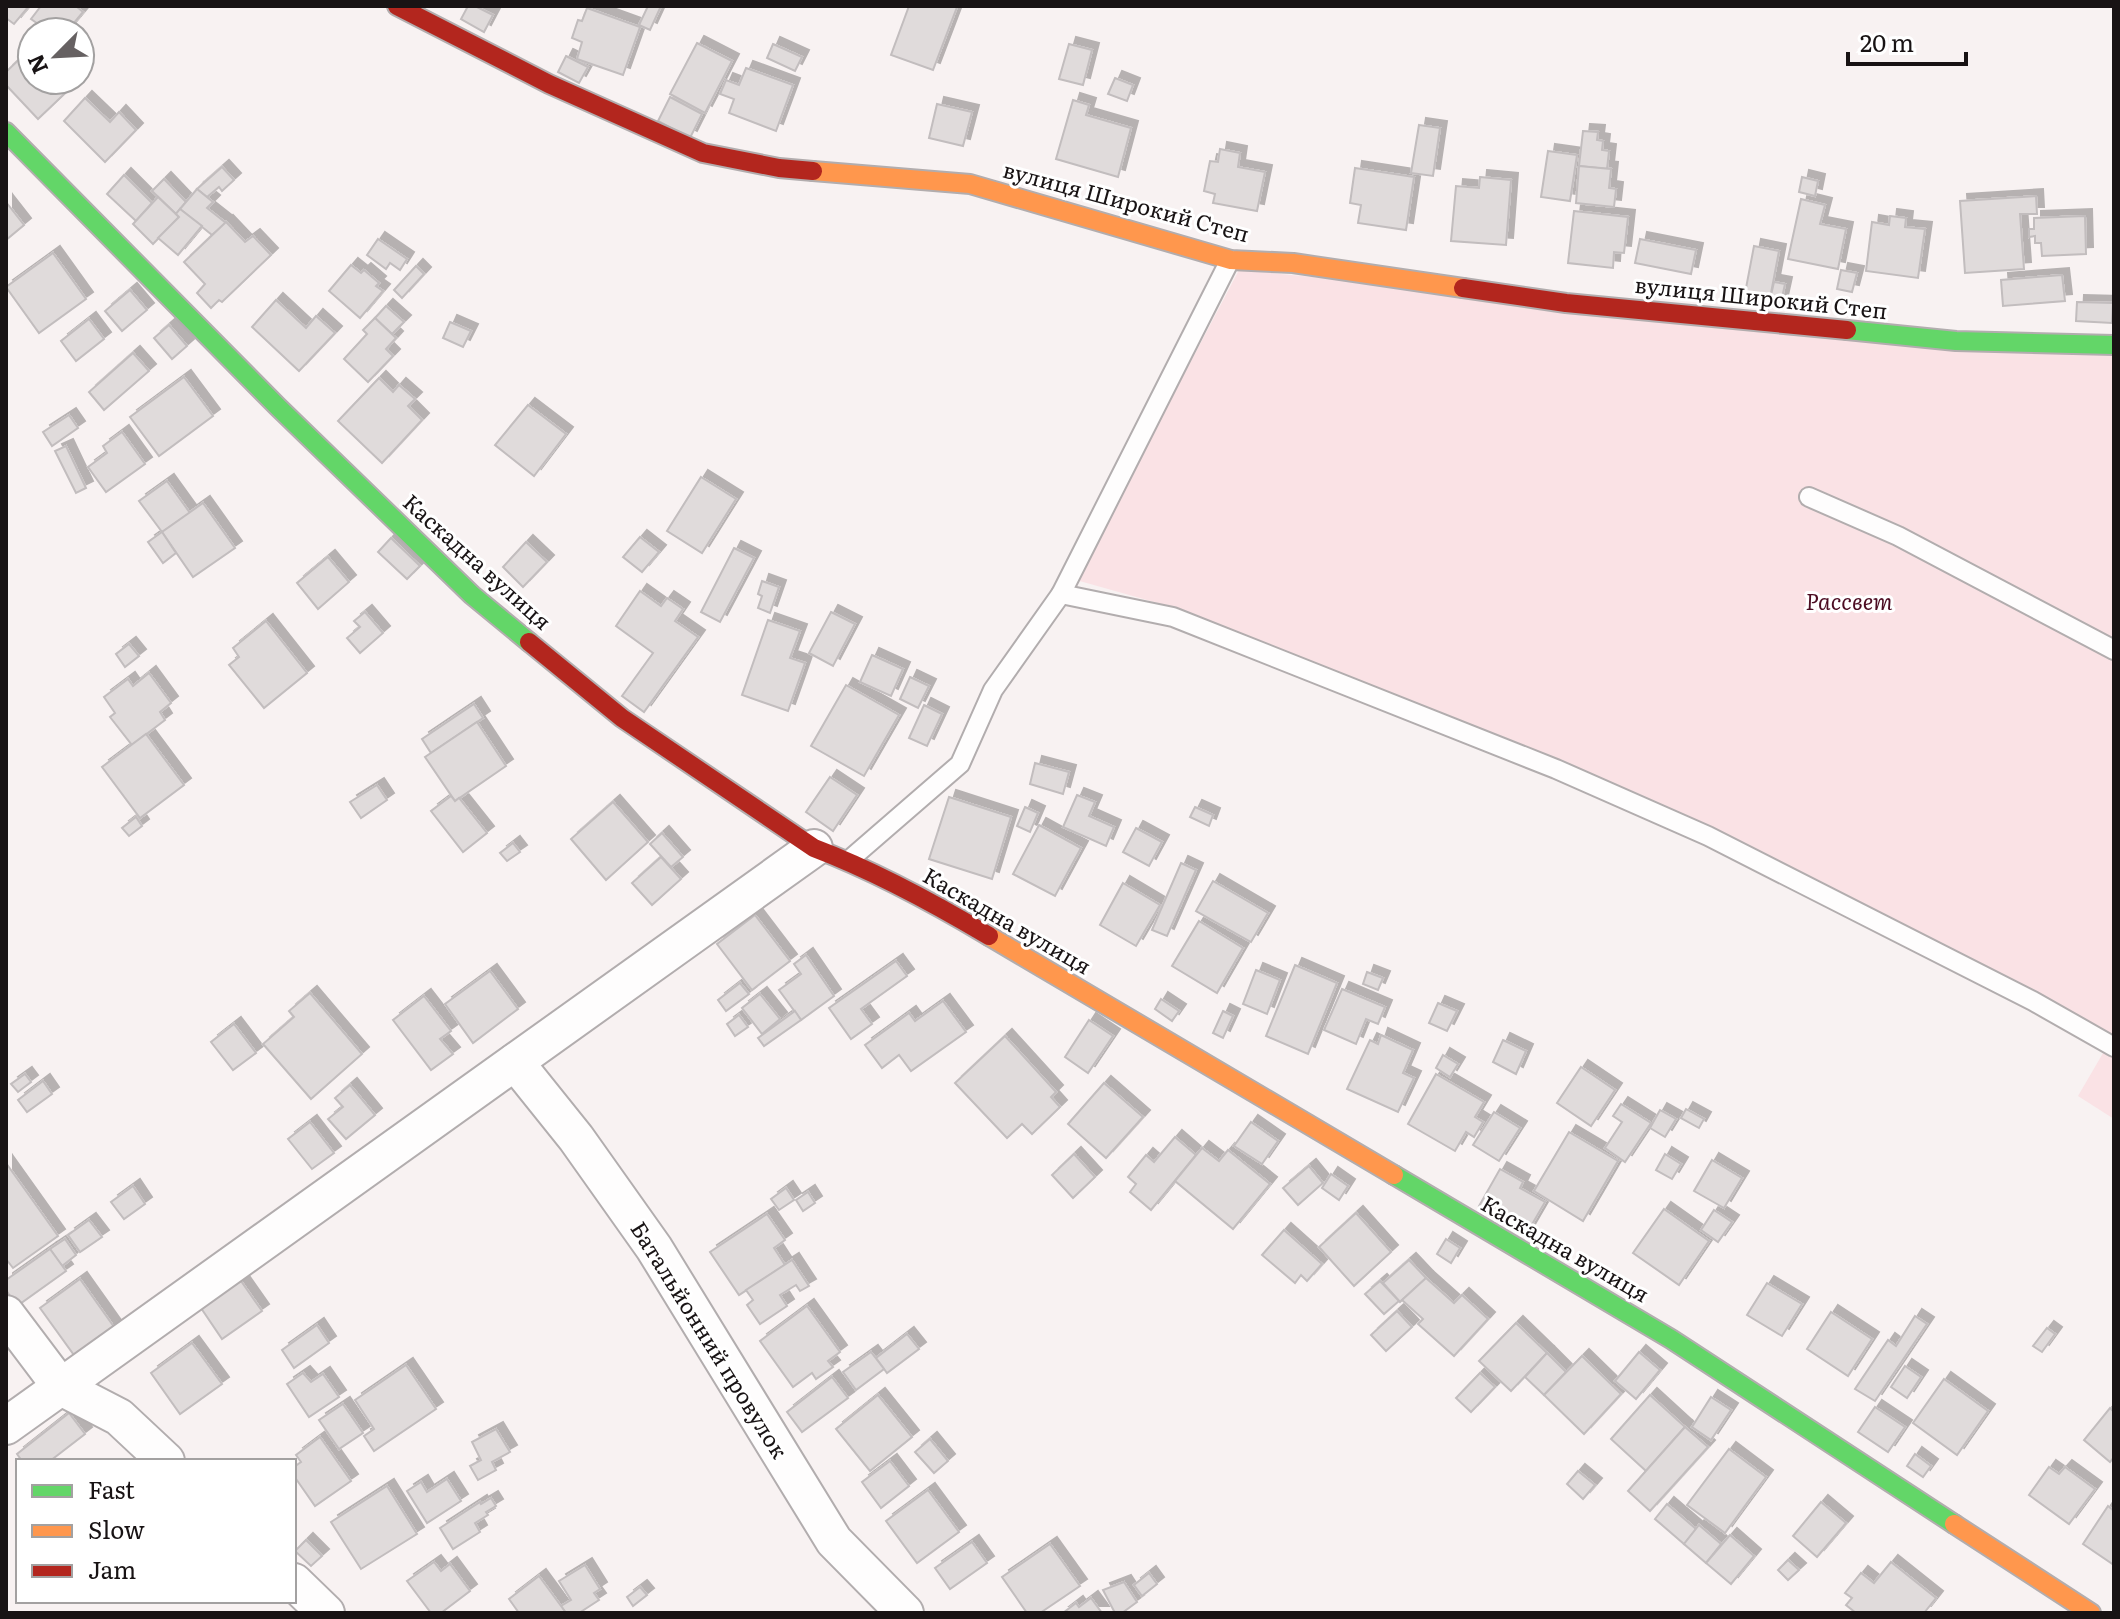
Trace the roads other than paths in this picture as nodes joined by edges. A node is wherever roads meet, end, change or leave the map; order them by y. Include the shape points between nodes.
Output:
1 (397, 6) edge
2 (6, 132) edge
3 (1231, 260) junction
4 (2114, 345) edge
5 (1809, 497) dead end
6 (1061, 594) junction
7 (2114, 650) edge
8 (814, 848) junction
9 (848, 861) junction
10 (2114, 1047) edge
11 (515, 1062) junction
12 (6, 1314) edge
13 (61, 1387) junction
14 (6, 1426) edge
15 (164, 1459) edge
16 (296, 1584) edge
17 (326, 1613) edge
18 (905, 1613) edge
19 (2091, 1613) edge

1 - 3 street, вулиця Широкий Степ via 549,84 703,153 779,168 970,184
2 - 8 street, Каскадна вулиця via 472,595 622,718
3 - 4 street, вулиця Широкий Степ via 1293,263 1566,303 1956,341
3 - 6 lane
5 - 7 lane via 1898,536
6 - 9 lane via 993,690 960,764
6 - 10 lane via 1173,617 1556,769 1708,836
8 - 9 street, Каскадна вулиця
8 - 11 street
9 - 19 street, Каскадна вулиця via 930,901 1671,1339
11 - 13 street
11 - 18 street, Батальйонний провулок via 654,1248 834,1541
12 - 13 street
13 - 14 street
13 - 15 street via 119,1417
16 - 17 street

